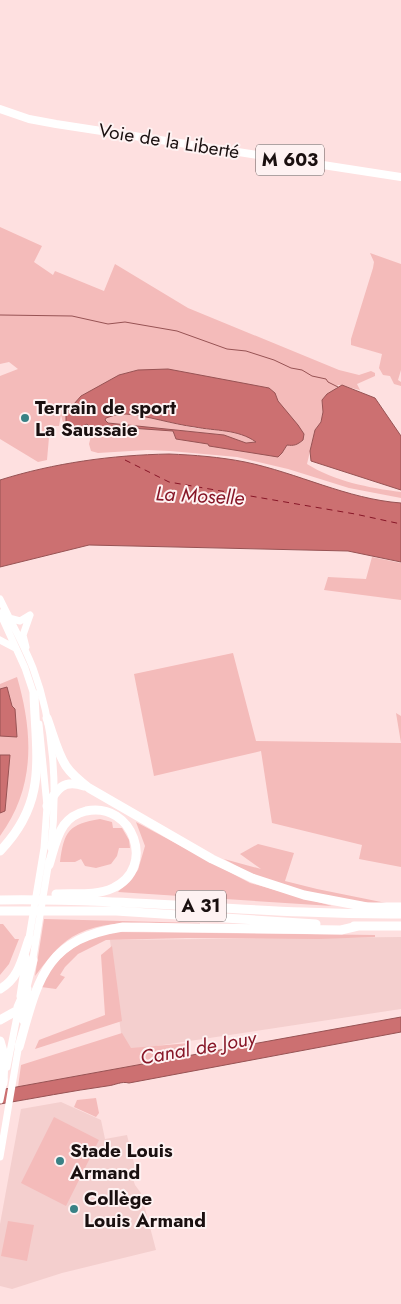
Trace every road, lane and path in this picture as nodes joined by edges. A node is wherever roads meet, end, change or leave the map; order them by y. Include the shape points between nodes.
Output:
1 (2, 112) edge
2 (401, 177) edge
3 (0, 599) edge
4 (4, 616) edge
5 (0, 629) edge
6 (0, 640) edge
7 (16, 648) junction
8 (32, 666) junction
9 (34, 694) junction
10 (47, 718) junction
11 (89, 788) junction
12 (54, 794) junction
13 (47, 806) junction
14 (0, 851) edge
15 (49, 865) junction
16 (42, 884) junction
17 (0, 896) edge
18 (0, 900) edge
19 (401, 907) edge
20 (20, 910) junction
21 (0, 911) edge
22 (401, 914) edge
23 (0, 916) edge
24 (358, 926) junction
25 (401, 926) edge
26 (34, 927) junction
27 (29, 939) junction
28 (33, 960) junction
29 (0, 989) edge
30 (18, 1009) junction
31 (0, 1020) edge
32 (0, 1041) edge
33 (19, 1047) junction
34 (8, 1083) junction
35 (0, 1100) edge
36 (0, 1157) edge

1 - 2 main road, Voie de la Liberté / M 603 via 56,124
3 - 4 main road
4 - 5 main road
4 - 7 main road
4 - 8 main road
4 - 8 main road via 20,621 30,615 24,635
6 - 7 main road
7 - 9 main road
8 - 10 main road
9 - 13 main road via 42,740
9 - 14 highway via 38,757 34,793 18,828
10 - 11 highway via 66,767
10 - 12 main road
11 - 12 highway via 67,784
11 - 19 highway via 212,859 252,878 366,907
12 - 13 highway
12 - 15 main road
13 - 16 main road
15 - 16 main road
15 - 17 highway via 64,825 83,812 98,810 113,815 125,823 133,836 136,847 133,867 121,883 111,889 95,893
16 - 26 main road
18 - 22 highway, A 31 via 118,901 303,913
20 - 21 highway, A 31
20 - 23 highway
20 - 24 highway, A 31 via 116,911
24 - 25 highway, A 31
24 - 33 highway via 341,930 123,928 96,933 68,946 41,976
26 - 27 main road
26 - 28 main road
27 - 29 highway via 19,970
27 - 30 main road
28 - 30 highway
28 - 33 main road
30 - 31 highway
30 - 34 main road
32 - 34 highway
33 - 34 main road
34 - 35 main road
34 - 36 main road via 7,1116

